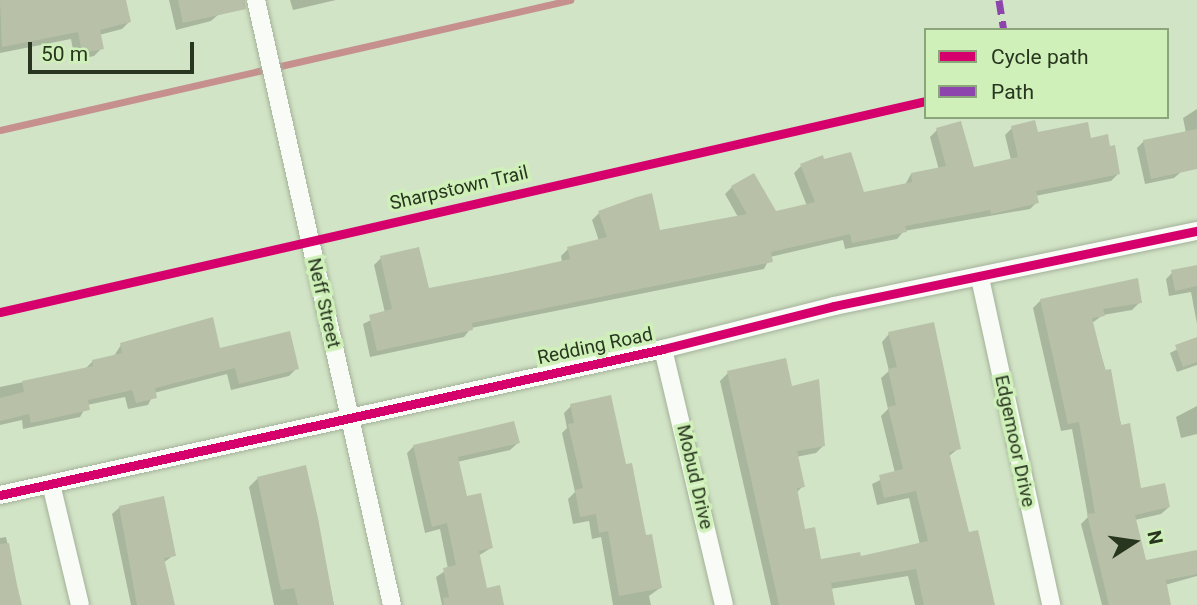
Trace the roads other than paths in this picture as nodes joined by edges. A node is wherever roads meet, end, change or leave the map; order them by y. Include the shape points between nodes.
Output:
1 (256, 0) edge
2 (1197, 231) edge
3 (981, 278) junction
4 (663, 349) junction
5 (349, 416) junction
6 (51, 484) junction
7 (0, 495) edge
8 (80, 605) edge
9 (392, 605) edge
10 (724, 605) edge
11 (1051, 605) edge

1 - 5 street, Neff Street
2 - 3 street, Redding Road
3 - 4 street, Redding Road via 834,306
3 - 11 street, Edgemoor Drive
4 - 5 street, Redding Road
4 - 10 street, Mobud Drive
5 - 6 street, Redding Road
5 - 9 street, Neff Street
6 - 7 street, Redding Road
6 - 8 street

